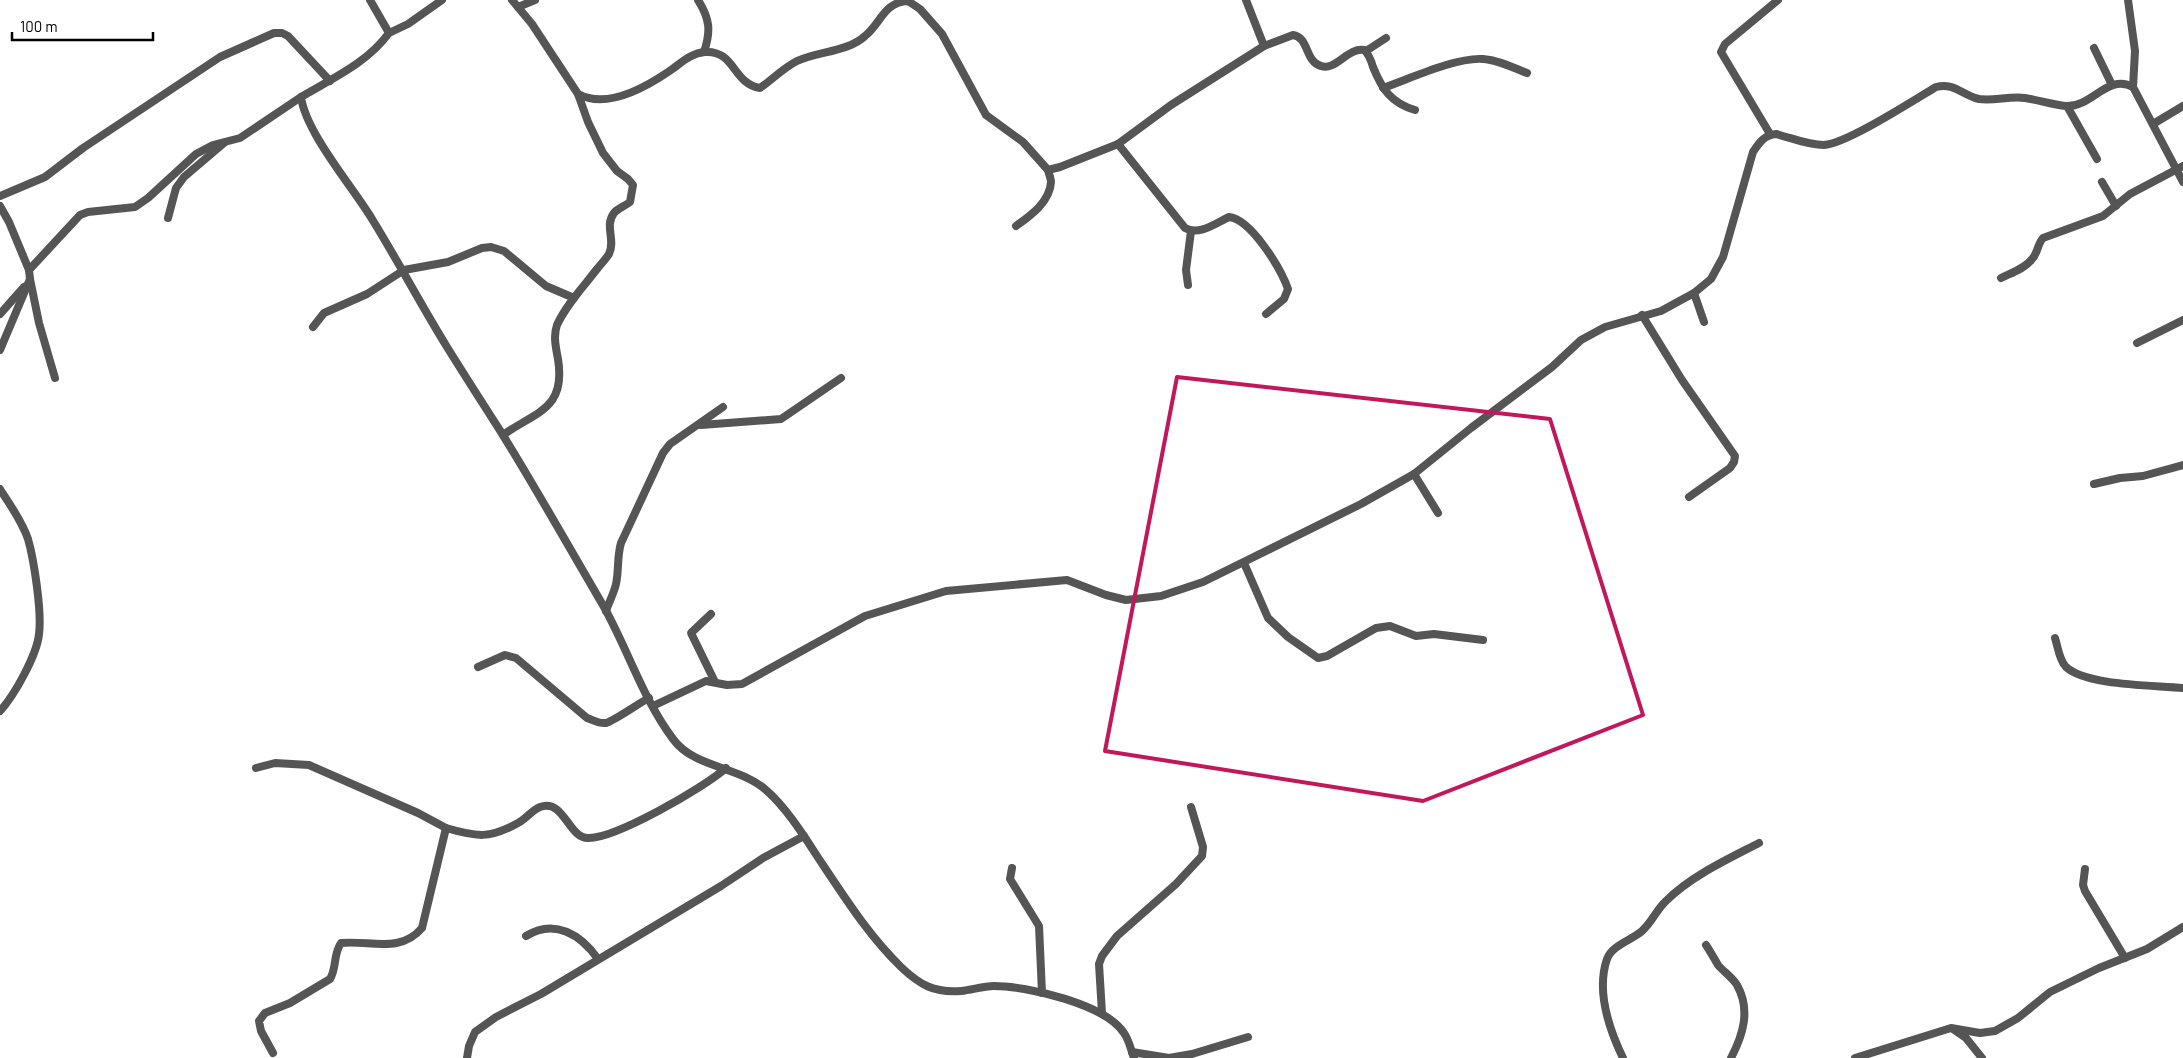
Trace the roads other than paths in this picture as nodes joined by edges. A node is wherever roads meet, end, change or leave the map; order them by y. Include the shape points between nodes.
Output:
1 (370, 0) edge
2 (442, 0) edge
3 (512, 0) edge
4 (535, 0) edge
5 (698, 0) edge
6 (1778, 0) edge
7 (2128, 0) edge
8 (1244, 1) edge
9 (892, 2) edge
10 (518, 7) junction
11 (388, 33) junction
12 (1386, 38) dead end
13 (1264, 46) junction
14 (2094, 48) dead end
15 (1366, 51) junction
16 (704, 52) junction
17 (1527, 73) dead end
18 (330, 81) junction
19 (2112, 85) junction
20 (1383, 88) junction
21 (2133, 88) junction
22 (578, 94) junction
23 (302, 97) junction
24 (2067, 106) junction
25 (2183, 106) edge
26 (1415, 110) dead end
27 (2153, 124) junction
28 (1770, 134) junction
29 (225, 142) junction
30 (1118, 144) junction
31 (2097, 158) dead end
32 (2180, 168) edge
33 (1048, 170) junction
34 (2102, 182) dead end
35 (2183, 182) edge
36 (0, 196) edge
37 (0, 206) edge
38 (2116, 206) junction
39 (168, 218) dead end
40 (1016, 226) dead end
41 (1191, 231) junction
42 (404, 270) junction
43 (29, 277) junction
44 (2001, 278) dead end
45 (1188, 285) dead end
46 (1694, 293) junction
47 (572, 297) junction
48 (0, 314) edge
49 (1266, 314) dead end
50 (1642, 315) junction
51 (2183, 320) edge
52 (1704, 322) dead end
53 (313, 327) dead end
54 (2137, 343) dead end
55 (0, 350) edge
56 (55, 378) dead end
57 (841, 378) dead end
58 (723, 407) dead end
59 (699, 425) junction
60 (503, 435) junction
61 (2183, 465) edge
62 (1414, 474) junction
63 (2094, 484) dead end
64 (0, 489) edge
65 (1688, 497) dead end
66 (1438, 512) dead end
67 (1244, 563) junction
68 (606, 611) junction
69 (711, 614) dead end
70 (2055, 638) dead end
71 (1483, 640) dead end
72 (478, 667) dead end
73 (715, 682) junction
74 (2183, 688) edge
75 (649, 698) junction
76 (653, 706) junction
77 (0, 711) edge
78 (256, 768) dead end
79 (726, 768) junction
80 (1191, 807) dead end
81 (446, 828) junction
82 (804, 836) junction
83 (1760, 843) dead end
84 (1012, 868) dead end
85 (2085, 869) dead end
86 (2183, 927) edge
87 (526, 936) dead end
88 (1706, 944) dead end
89 (2125, 958) junction
90 (598, 959) junction
91 (1042, 993) junction
92 (1102, 1013) junction
93 (1951, 1028) junction
94 (1248, 1036) dead end
95 (272, 1053) dead end
96 (1133, 1055) edge
97 (467, 1058) edge
98 (1623, 1058) edge
99 (1731, 1058) edge
100 (1855, 1058) edge
101 (1982, 1058) edge

1 - 11 street
2 - 11 street via 408,24
3 - 10 street
4 - 10 street
5 - 16 street via 709,28
6 - 28 street via 1725,44 1721,52
7 - 21 street via 2135,51
8 - 13 street
9 - 16 street via 866,36 855,43 797,61 760,88 747,84 720,53
9 - 33 street via 908,1 920,8 951,48 986,115 1023,142
10 - 22 street
11 - 18 street via 378,48
12 - 15 street
13 - 15 street via 1296,35 1314,62 1323,67 1356,50
13 - 30 street via 1171,105
14 - 19 street
15 - 20 street
16 - 22 street via 689,57 640,88 612,98 591,99
17 - 20 street via 1481,58 1464,60
18 - 23 street
18 - 36 street via 288,36 274,33 220,57 90,143 45,177
19 - 21 street via 2125,83
19 - 24 street via 2080,103
20 - 26 street via 1396,102
21 - 27 street
22 - 47 street via 603,153 633,185 630,202 614,212 610,221 612,244 609,253
23 - 29 street via 240,138
23 - 42 street via 310,125
24 - 28 street via 2025,98 1979,99 1945,85 1830,144 1810,145
24 - 31 street
25 - 27 street
27 - 32 street
28 - 46 street via 1752,152 1718,268 1711,279
29 - 39 street via 184,177 176,188
29 - 43 street via 196,154 135,207 80,215
30 - 33 street
30 - 41 street via 1185,228
32 - 35 street
32 - 38 street via 2130,194
33 - 40 street via 1051,183 1046,196 1036,211
34 - 38 street
37 - 43 street
38 - 44 street via 2103,216 2043,238 2030,262
41 - 45 street via 1186,270
41 - 49 street via 1199,231 1229,217 1239,220 1251,232 1279,268 1288,289 1284,299
42 - 47 street via 448,262 475,249 492,248 504,251 532,276
42 - 53 street via 367,294 324,313
42 - 60 street via 445,344
43 - 48 street
43 - 55 street
43 - 56 street
46 - 50 street via 1660,311
46 - 52 street
47 - 60 street via 555,335 560,370 556,396 543,410
50 - 62 street via 1605,327 1574,344 1552,367
50 - 65 street via 1734,456 1730,468
51 - 54 street
57 - 59 street via 781,419
58 - 59 street
59 - 68 street via 670,444 663,453 618,552 616,584
60 - 68 street
61 - 63 street
62 - 66 street
62 - 67 street
64 - 77 street via 19,518 28,540 38,602 39,634 23,676
67 - 71 street via 1268,618 1318,658 1384,626 1416,636 1434,634
67 - 73 street via 1204,582 1161,596 1137,599 1106,595 1067,580 946,591 865,616 742,684
68 - 75 street
69 - 73 street via 691,632
70 - 74 street via 2062,662 2077,674 2104,681
72 - 75 street via 506,655 516,658 587,718 598,722 612,720
73 - 76 street via 702,682
75 - 76 street
76 - 79 street via 686,752
78 - 81 street via 275,763 309,766
79 - 81 street via 692,793 602,836 580,836 558,811 549,807 540,807 491,836
79 - 82 street via 767,791
80 - 92 street via 1201,839 1202,856 1184,878 1117,936 1102,956
81 - 95 street via 422,928 403,942 341,943 330,979 290,1004 265,1014 259,1021
82 - 90 street
82 - 91 street via 864,927 902,968 926,987 937,991 961,991 990,986
83 - 98 street via 1706,871 1665,901 1642,930 1613,950 1608,958 1604,1001
84 - 91 street via 1010,879 1039,926
85 - 89 street via 2085,891
86 - 89 street via 2162,942
87 - 90 street via 546,928 568,930 586,943
88 - 99 street via 1736,984 1742,998 1745,1024
89 - 93 street via 2050,992 2018,1018 1995,1031 1980,1033
90 - 97 street via 475,1032
91 - 92 street
92 - 96 street via 1124,1033
93 - 100 street
93 - 101 street via 1966,1038
94 - 96 street via 1169,1058

